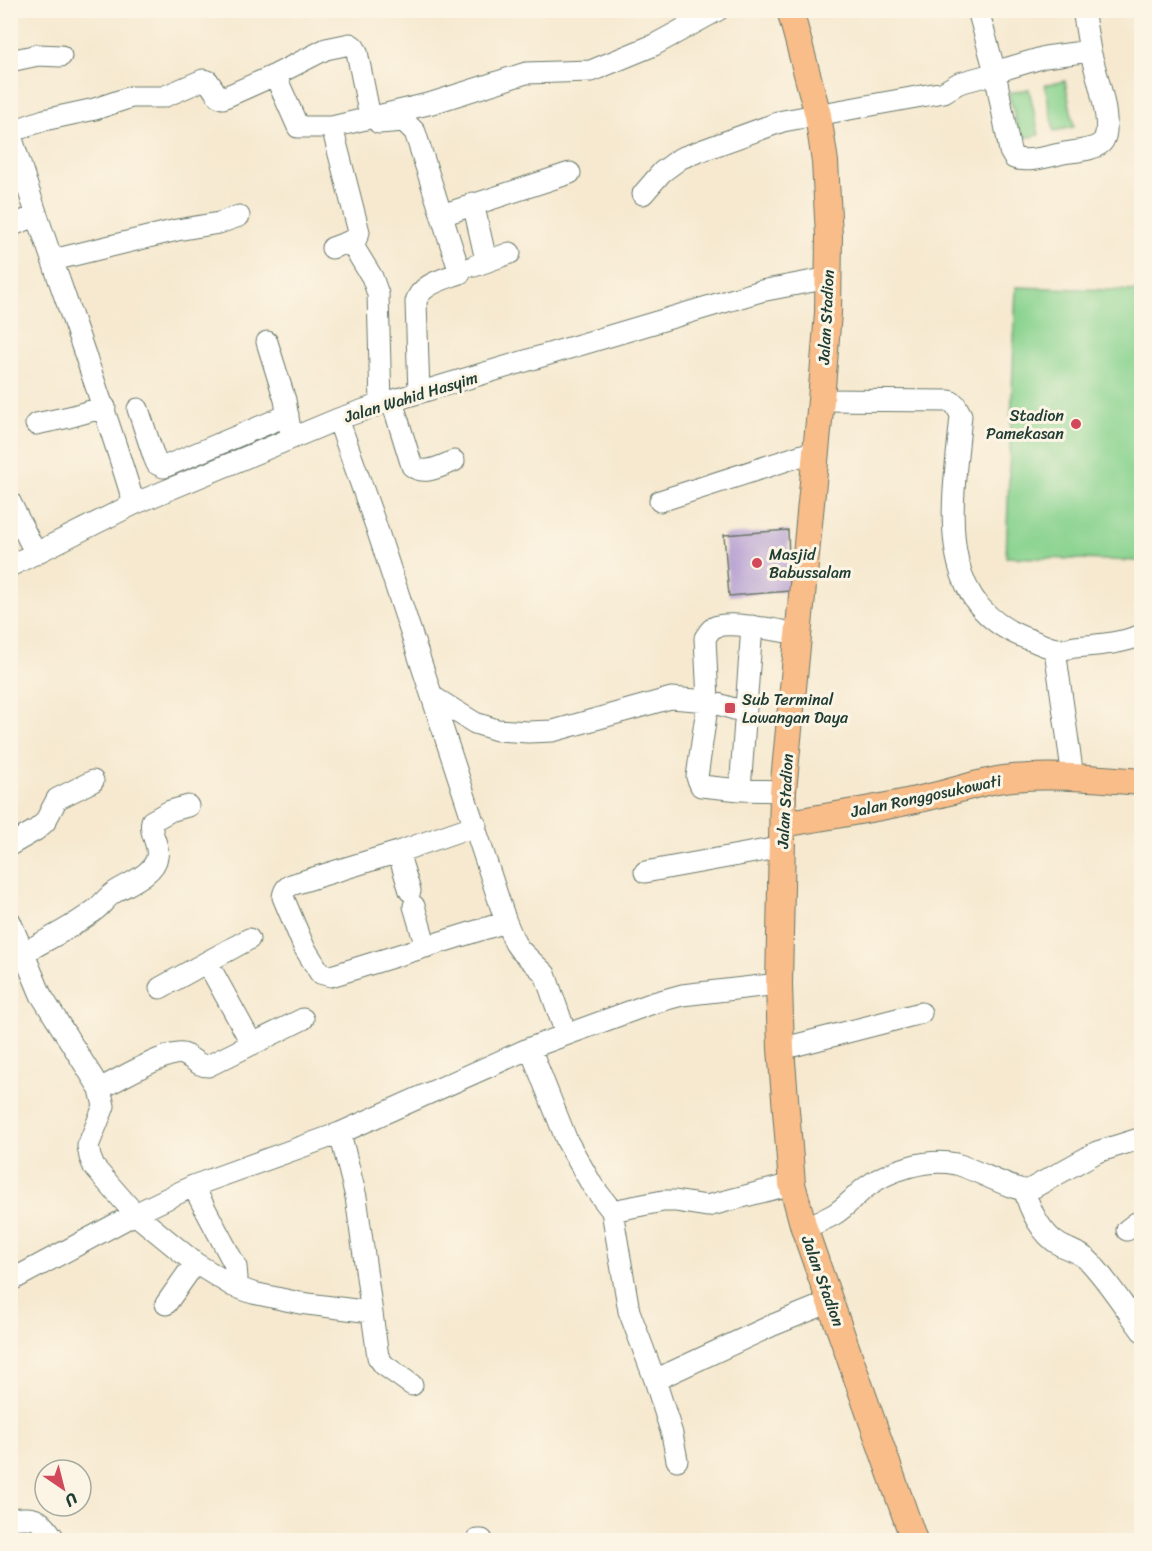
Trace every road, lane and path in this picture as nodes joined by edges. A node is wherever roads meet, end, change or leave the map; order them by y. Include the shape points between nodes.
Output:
1 (718, 10) edge
2 (790, 10) edge
3 (978, 10) edge
4 (1083, 10) edge
5 (1090, 51) junction
6 (61, 56) dead end
7 (10, 61) edge
8 (995, 72) junction
9 (275, 75) junction
10 (818, 115) junction
11 (370, 117) junction
12 (338, 129) junction
13 (10, 132) edge
14 (570, 173) dead end
15 (643, 195) dead end
16 (473, 203) junction
17 (442, 215) junction
18 (36, 216) junction
19 (239, 216) dead end
20 (10, 226) edge
21 (510, 253) dead end
22 (53, 260) junction
23 (486, 260) junction
24 (460, 273) junction
25 (829, 278) junction
26 (267, 342) dead end
27 (419, 393) junction
28 (821, 400) junction
29 (387, 403) junction
30 (105, 407) junction
31 (138, 409) dead end
32 (288, 416) junction
33 (338, 419) junction
34 (36, 424) dead end
35 (291, 439) junction
36 (815, 451) junction
37 (454, 461) dead end
38 (660, 501) dead end
39 (10, 502) edge
40 (134, 504) junction
41 (36, 555) junction
42 (10, 566) edge
43 (752, 626) junction
44 (798, 634) junction
45 (1142, 635) edge
46 (1057, 649) junction
47 (434, 697) junction
48 (708, 701) junction
49 (744, 712) junction
50 (1073, 777) junction
51 (93, 781) dead end
52 (1142, 782) edge
53 (741, 790) junction
54 (783, 791) junction
55 (188, 806) dead end
56 (476, 825) junction
57 (783, 836) junction
58 (10, 844) edge
59 (398, 852) junction
60 (645, 872) dead end
61 (10, 921) edge
62 (506, 922) junction
63 (249, 939) dead end
64 (426, 946) junction
65 (24, 953) junction
66 (207, 962) junction
67 (779, 984) junction
68 (160, 988) dead end
69 (921, 1013) dead end
70 (303, 1019) dead end
71 (566, 1034) junction
72 (252, 1044) junction
73 (530, 1048) junction
74 (781, 1049) junction
75 (100, 1089) junction
76 (340, 1133) junction
77 (1142, 1138) edge
78 (792, 1185) junction
79 (193, 1186) junction
80 (1025, 1191) junction
81 (612, 1211) junction
82 (135, 1214) junction
83 (804, 1228) junction
84 (195, 1263) junction
85 (10, 1281) edge
86 (232, 1286) junction
87 (830, 1302) junction
88 (166, 1304) dead end
89 (371, 1312) junction
90 (1142, 1331) edge
91 (655, 1380) junction
92 (412, 1385) dead end
93 (677, 1460) dead end
94 (10, 1519) edge
95 (55, 1540) edge
96 (477, 1540) edge
97 (482, 1540) edge
98 (914, 1540) edge

1 - 11 street via 654,45 591,71 526,73 452,97
2 - 10 main road, Jalan Stadion
3 - 8 street
4 - 5 street
5 - 8 street via 1045,57
5 - 8 street via 1106,133 1097,146 1070,152 1034,159 1014,158
6 - 7 street via 38,55
8 - 10 street via 958,83 944,92
9 - 11 street via 326,49 350,44 357,52
9 - 12 street via 298,127
9 - 13 street via 223,98 203,80 163,97 131,97
10 - 15 street via 783,121 681,158 662,172
10 - 25 main road, Jalan Stadion via 825,162
11 - 12 street
12 - 17 street via 396,121 410,125
12 - 29 street via 359,232 341,244 372,277 378,294
13 - 18 street
14 - 16 street
16 - 17 street
16 - 23 street
17 - 24 street
18 - 20 street
18 - 22 street
19 - 22 street
21 - 23 street
22 - 30 street
23 - 24 street
24 - 27 street via 418,295
25 - 27 street, Jalan Wahid Hasyim via 761,291
25 - 28 main road, Jalan Stadion
26 - 32 street
27 - 29 street, Jalan Wahid Hasyim
28 - 36 main road, Jalan Stadion
28 - 46 street via 955,404 961,415 953,526 962,580 989,618 1015,635
29 - 33 street, Jalan Wahid Hasyim
29 - 37 street via 412,466 427,471
30 - 34 street
30 - 40 street
31 - 32 street via 157,464 164,467
32 - 35 street
33 - 35 street, Jalan Wahid Hasyim
33 - 47 street
35 - 40 street, Jalan Wahid Hasyim
36 - 38 street
36 - 44 main road, Jalan Stadion
39 - 41 street
40 - 41 street, Jalan Wahid Hasyim
41 - 42 street, Jalan Wahid Hasyim
43 - 44 street
43 - 48 street via 716,627 705,638
43 - 49 street
44 - 54 main road, Jalan Stadion
45 - 46 street via 1109,645
46 - 50 street
47 - 48 street via 475,723 497,730 528,732 553,731 671,698
47 - 56 street
48 - 49 street
48 - 53 street via 698,783
49 - 53 street
50 - 52 main road, Jalan Ronggosukowati
50 - 57 main road, Jalan Ronggosukowati via 982,782
51 - 58 street via 57,799 45,822
53 - 54 street
54 - 57 main road, Jalan Stadion
55 - 65 street via 152,821 158,856 144,874 83,919
56 - 59 street
56 - 62 street
57 - 60 street
57 - 67 main road, Jalan Stadion
59 - 64 street
59 - 64 street via 288,886 283,897 304,947 320,973 331,976
61 - 65 street
62 - 64 street
62 - 71 street via 514,943 545,974
63 - 66 street
65 - 75 street via 42,995
66 - 68 street
66 - 72 street
67 - 71 street via 682,995
67 - 74 main road, Jalan Stadion
69 - 74 street
70 - 72 street
71 - 73 street
72 - 75 street via 208,1066 196,1064 182,1054 166,1055
73 - 76 street
73 - 81 street via 567,1141
74 - 78 main road, Jalan Stadion
75 - 82 street via 105,1106 88,1146 90,1157 94,1167
76 - 79 street
76 - 89 street via 356,1197
77 - 80 street via 1097,1152
78 - 81 street via 707,1206 663,1201
78 - 83 main road, Jalan Stadion
79 - 82 street
79 - 86 street via 236,1267 237,1278
80 - 83 street via 955,1164 925,1164 878,1179 833,1215
80 - 90 street via 1038,1221 1059,1245 1089,1261
81 - 91 street via 629,1311
82 - 84 street
82 - 85 street
83 - 87 main road, Jalan Stadion
84 - 86 street
84 - 88 street
86 - 89 street via 308,1304
87 - 91 street
87 - 98 main road, Jalan Stadion
89 - 92 street via 378,1357
91 - 93 street
94 - 95 street via 37,1520
96 - 97 street

